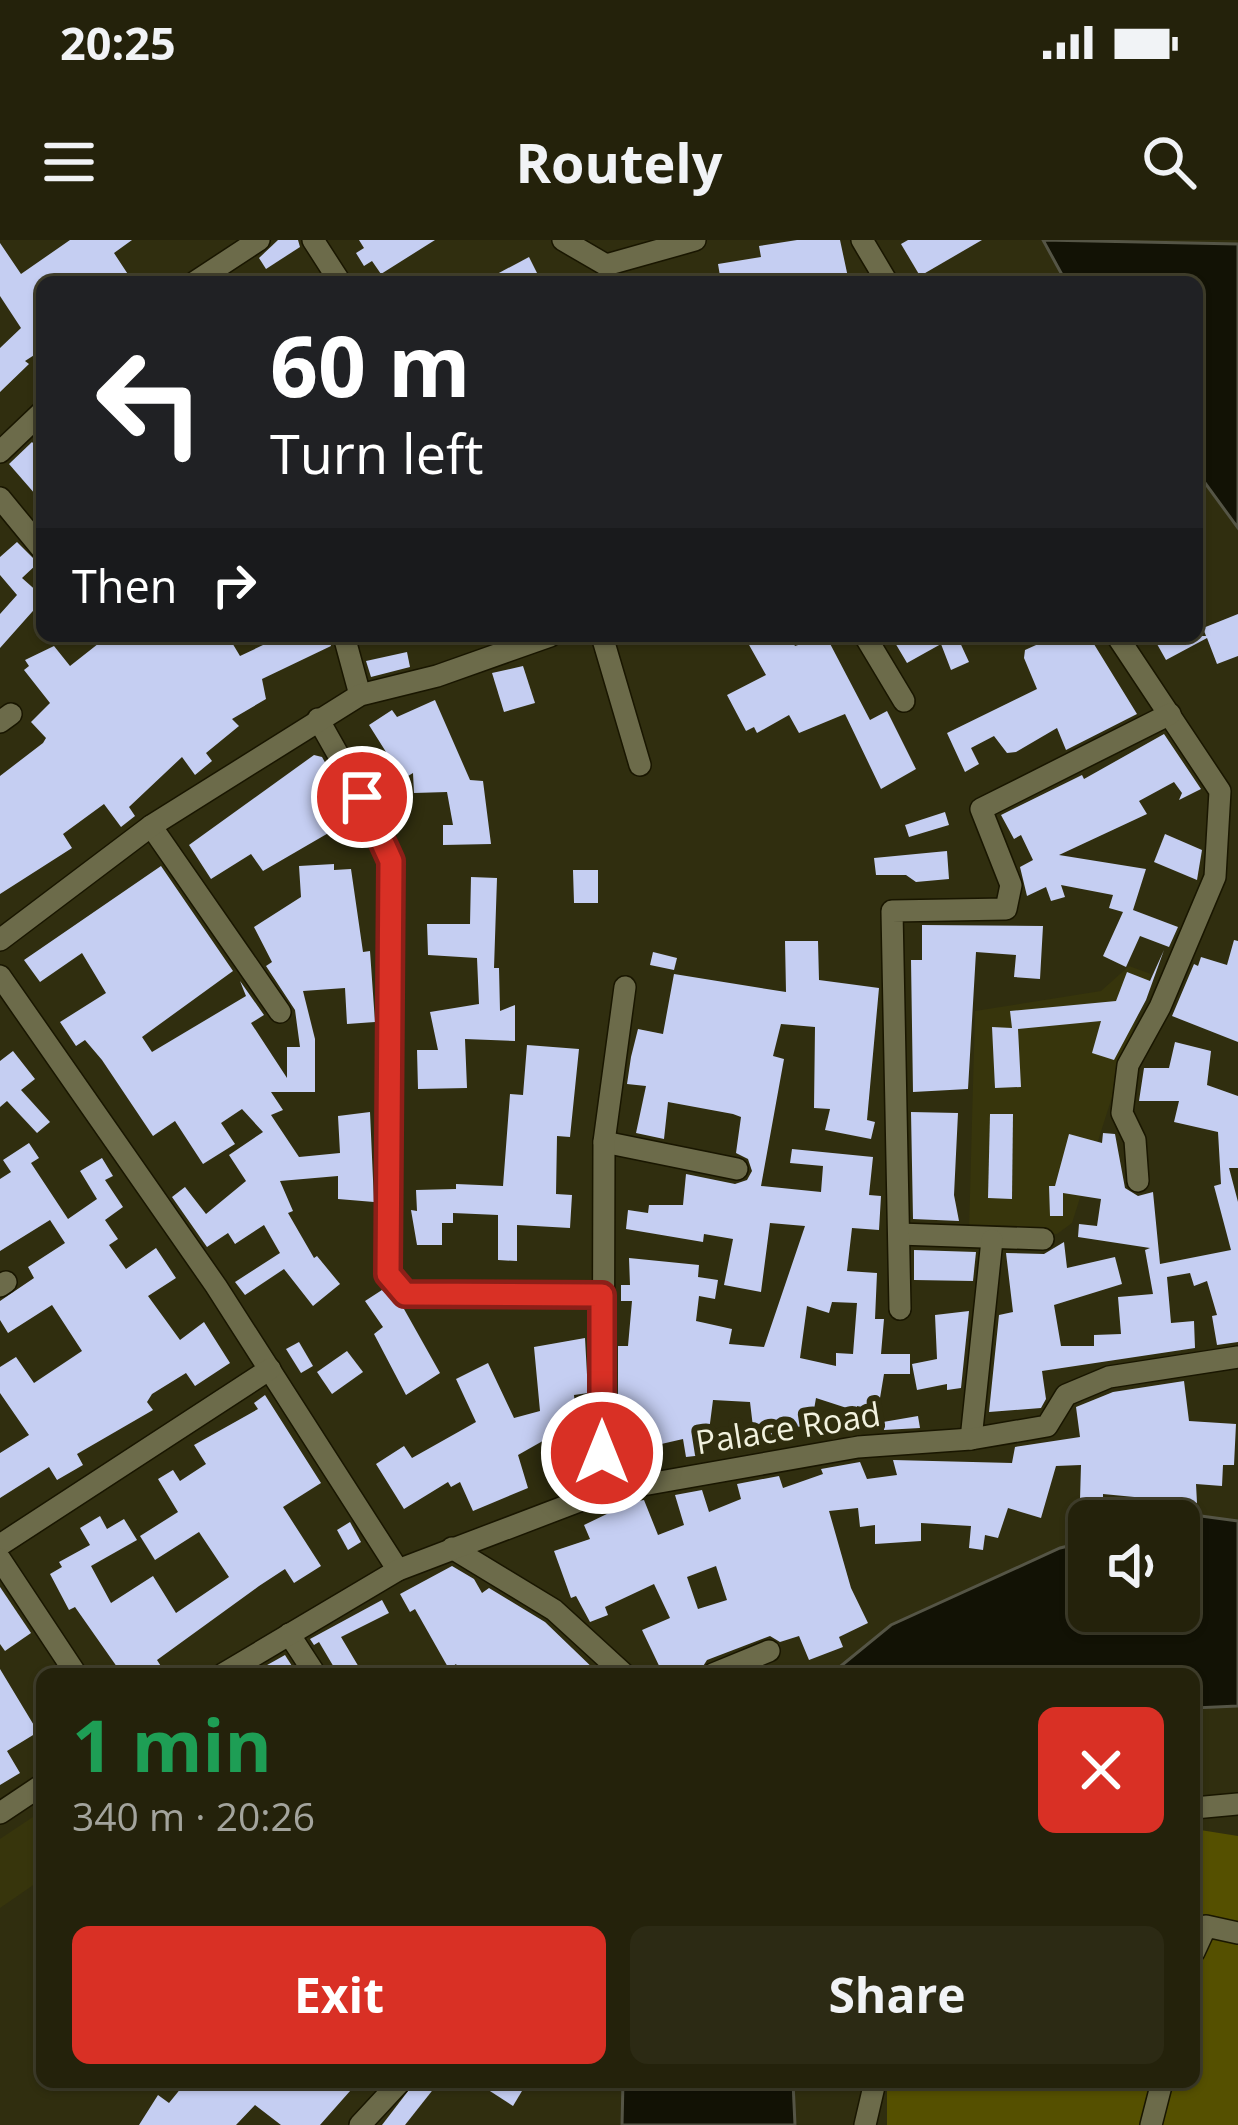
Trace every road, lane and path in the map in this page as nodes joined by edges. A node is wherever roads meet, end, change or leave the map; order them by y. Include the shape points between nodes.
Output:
1 (259, 240) edge
2 (313, 240) edge
3 (563, 240) edge
4 (695, 240) edge
5 (862, 240) edge
6 (204, 276) edge
7 (336, 276) edge
8 (883, 276) edge
9 (36, 418) edge
10 (0, 452) edge
11 (0, 498) edge
12 (36, 541) edge
13 (346, 642) edge
14 (533, 642) edge
15 (604, 642) edge
16 (869, 642) edge
17 (1121, 642) edge
18 (360, 695) junction
19 (904, 700) dead end
20 (1170, 714) junction
21 (318, 718) junction
22 (640, 765) dead end
23 (151, 826) junction
24 (0, 940) edge
25 (0, 976) edge
26 (625, 987) dead end
27 (280, 1012) dead end
28 (604, 1142) junction
29 (737, 1168) dead end
30 (1138, 1181) dead end
31 (899, 1234) junction
32 (1042, 1239) dead end
33 (992, 1240) junction
34 (602, 1295) junction
35 (900, 1309) dead end
36 (1238, 1357) edge
37 (270, 1369) junction
38 (971, 1439) junction
39 (603, 1492) junction
40 (0, 1545) edge
41 (452, 1548) junction
42 (0, 1559) edge
43 (398, 1570) junction
44 (289, 1634) junction
45 (769, 1652) dead end
46 (72, 1668) edge
47 (233, 1668) edge
48 (311, 1668) edge
49 (617, 1668) edge
50 (728, 1668) edge
51 (36, 1789) edge
52 (1238, 1804) edge
53 (1200, 1807) edge
54 (0, 1814) edge
55 (1238, 1933) edge
56 (1200, 1938) edge
57 (390, 2088) edge
58 (873, 2088) edge
59 (1160, 2088) edge
60 (360, 2125) edge
61 (865, 2125) edge
62 (1151, 2125) edge

1 - 6 street
2 - 7 street
3 - 4 street via 606,265
5 - 8 street
9 - 10 street
11 - 12 street
13 - 18 street
14 - 18 street
15 - 22 street
16 - 19 street
17 - 20 street
18 - 21 street
20 - 30 street via 1220,791 1220,839 1215,877 1128,1065 1122,1113 1135,1139
20 - 31 street via 980,809 1011,885 1006,909 892,911
21 - 23 street
21 - 34 street via 391,861 388,1274 405,1294
23 - 24 street
23 - 27 street
25 - 37 street
26 - 28 street
28 - 29 street
28 - 34 street
31 - 33 street
31 - 35 street
32 - 33 street
33 - 38 street
34 - 39 street
36 - 38 street, Palace Road via 1109,1377 1066,1394 1047,1426
37 - 40 street
37 - 43 street
38 - 39 street, Palace Road via 858,1447
39 - 41 street, Palace Road
41 - 43 street, Palace Road
41 - 49 street via 554,1610
42 - 46 street
43 - 44 street, Palace Road
44 - 47 street, Palace Road
44 - 48 street
45 - 50 street
51 - 54 street
52 - 53 street
55 - 56 street via 1206,1925
57 - 60 street
58 - 61 street
59 - 62 street

